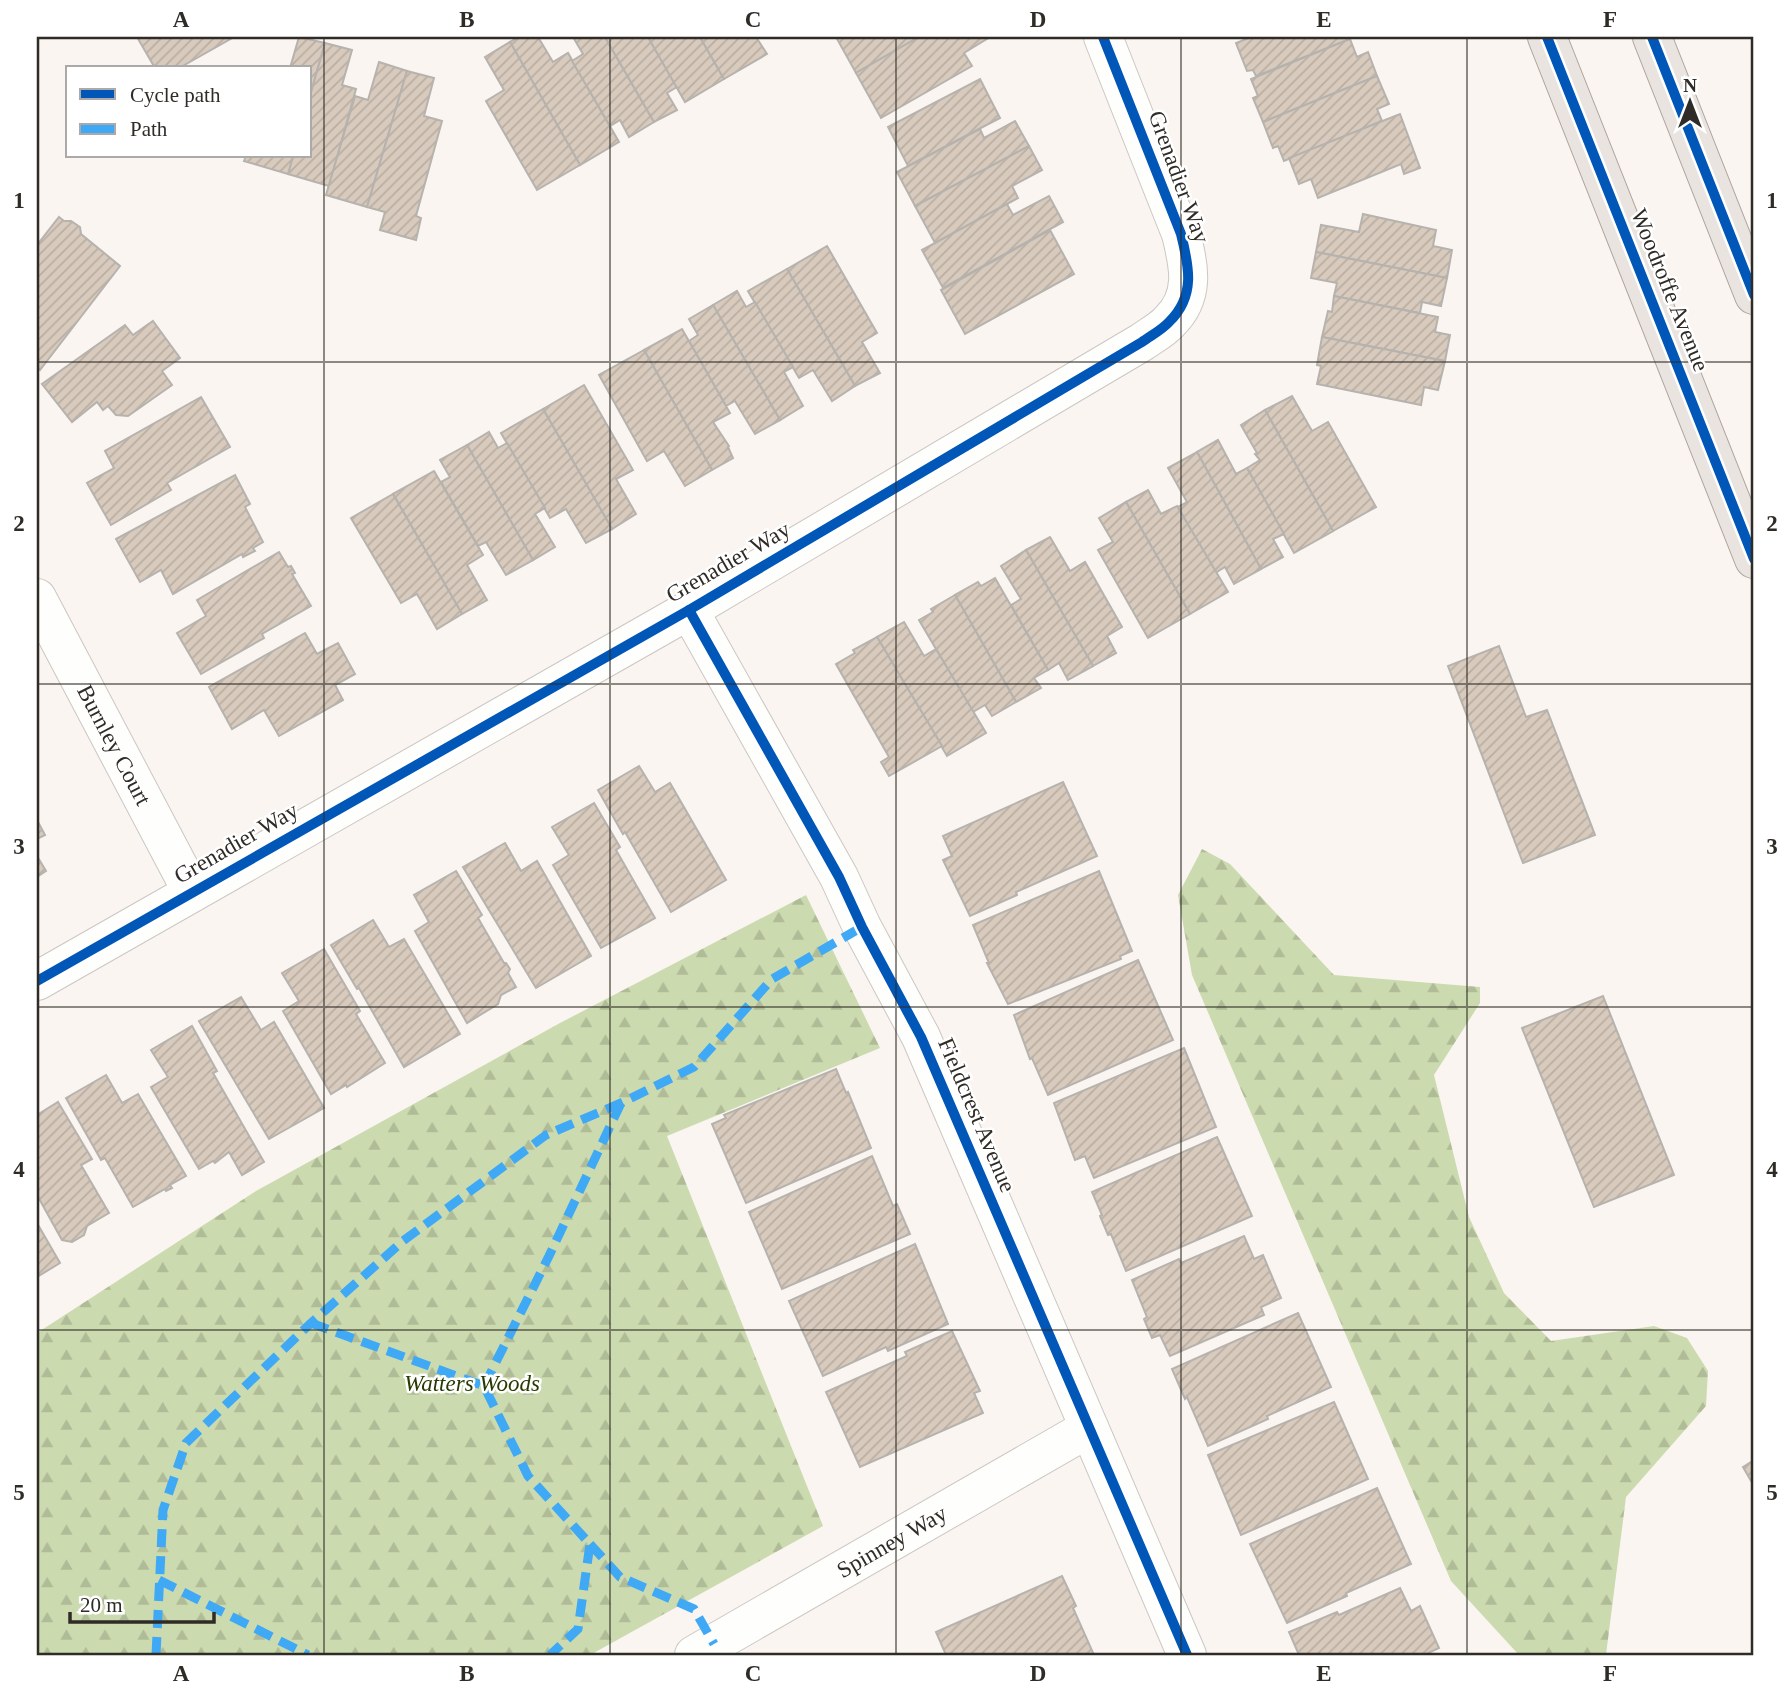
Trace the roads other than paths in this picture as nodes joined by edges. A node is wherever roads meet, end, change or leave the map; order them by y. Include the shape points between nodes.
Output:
1 (1103, 37) edge
2 (1547, 37) edge
3 (1652, 37) edge
4 (1754, 295) edge
5 (1754, 559) edge
6 (37, 598) edge
7 (689, 610) junction
8 (192, 892) junction
9 (37, 981) edge
10 (1089, 1428) junction
11 (694, 1655) edge
12 (1188, 1655) edge

1 - 7 street, Grenadier Way via 1181,234 1189,267 1186,298 1169,322
2 - 5 main road, Woodroffe Avenue
3 - 4 main road
6 - 8 street, Burnley Court
7 - 8 street, Grenadier Way
7 - 10 street, Fieldcrest Avenue via 839,877 921,1037
8 - 9 street, Grenadier Way
10 - 11 street, Spinney Way
10 - 12 street, Fieldcrest Avenue

